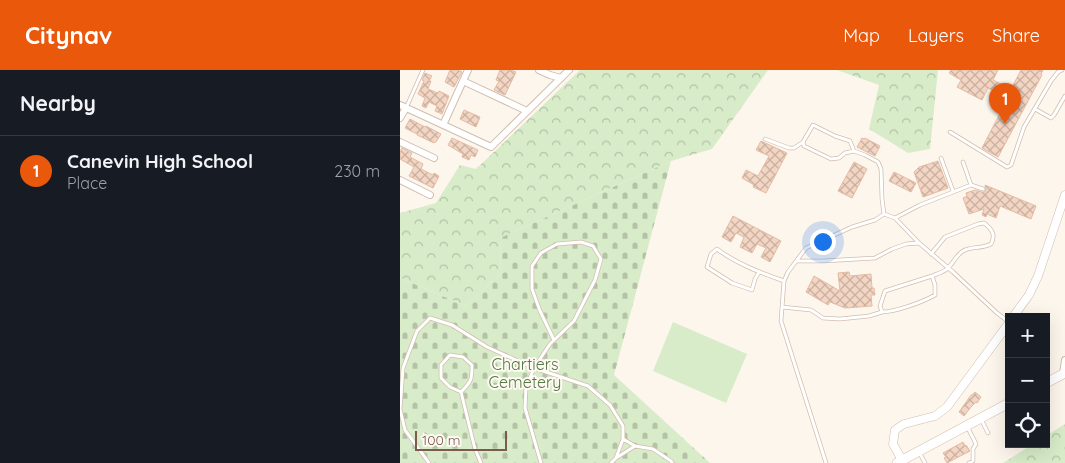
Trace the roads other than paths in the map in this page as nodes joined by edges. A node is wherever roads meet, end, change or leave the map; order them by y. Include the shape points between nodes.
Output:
1 (423, 70) edge
2 (468, 70) edge
3 (539, 70) edge
4 (569, 70) edge
5 (1062, 70) edge
6 (561, 78) junction
7 (463, 81) junction
8 (1065, 96) edge
9 (403, 107) edge
10 (1035, 109) junction
11 (526, 112) junction
12 (400, 118) edge
13 (443, 125) junction
14 (950, 132) dead end
15 (765, 139) dead end
16 (400, 142) edge
17 (803, 142) junction
18 (854, 150) junction
19 (434, 158) dead end
20 (942, 158) dead end
21 (963, 162) dead end
22 (400, 180) edge
23 (971, 185) junction
24 (983, 189) dead end
25 (953, 191) junction
26 (1065, 194) edge
27 (430, 195) dead end
28 (884, 214) junction
29 (895, 218) junction
30 (919, 243) junction
31 (931, 254) junction
32 (797, 261) junction
33 (948, 268) junction
34 (759, 272) junction
35 (932, 276) junction
36 (784, 281) junction
37 (782, 307) junction
38 (882, 312) junction
39 (1016, 313) edge
40 (1005, 319) edge
41 (1005, 327) edge
42 (554, 340) junction
43 (1065, 360) edge
44 (534, 368) junction
45 (1064, 374) edge
46 (1050, 381) edge
47 (461, 392) junction
48 (1005, 405) edge
49 (981, 418) junction
50 (967, 426) junction
51 (988, 433) dead end
52 (623, 439) junction
53 (635, 446) junction
54 (919, 451) junction
55 (616, 458) junction
56 (899, 462) edge
57 (429, 463) edge
58 (480, 463) edge
59 (541, 463) edge
60 (611, 463) edge
61 (672, 463) edge
62 (826, 463) edge
63 (925, 463) edge
64 (969, 463) edge

1 - 9 lane
2 - 7 street
3 - 6 street
4 - 6 street
5 - 10 lane via 1051,81
6 - 11 street
7 - 11 street
7 - 13 street
8 - 10 lane via 1051,118
9 - 12 street
9 - 13 street
10 - 14 lane via 1024,127 1012,164 1007,167
11 - 13 street via 491,147
15 - 17 lane via 789,148
16 - 19 street
17 - 18 lane via 804,146 831,159
17 - 18 lane via 813,125 850,141
18 - 28 lane via 878,162
20 - 25 lane
21 - 23 lane
22 - 27 street
23 - 24 lane
23 - 25 lane
25 - 29 lane
26 - 39 street via 1038,276
28 - 29 lane
28 - 32 lane via 806,248
29 - 30 lane
30 - 31 lane
30 - 32 lane via 906,244 875,258
31 - 33 lane
31 - 33 lane via 945,237 953,233 984,223 992,230 991,244 963,251
32 - 36 lane
33 - 35 lane
33 - 40 lane
34 - 34 lane via 717,249 711,254 707,266 732,283 752,290
34 - 36 lane
35 - 38 lane via 884,291 880,306
35 - 38 lane via 935,295
36 - 37 lane
37 - 38 lane via 811,310 823,318 869,316
37 - 62 lane via 781,321
41 - 56 street via 947,407 935,416 904,424 895,430 893,444
42 - 42 lane via 532,290 532,266 541,253 557,244 581,242 593,246 601,259 595,280 574,321
42 - 44 lane
43 - 45 street
44 - 52 lane via 588,386 610,405 623,426
44 - 57 lane via 487,347 452,325 430,318 417,331 403,368 400,409 405,430
44 - 59 lane via 526,388 525,408
45 - 46 main road
47 - 47 lane via 472,379 472,365 463,357 450,356 441,365 441,378
47 - 58 lane
48 - 49 main road
49 - 50 main road
49 - 51 lane
50 - 54 main road
50 - 64 lane via 976,444 973,461
52 - 53 lane
52 - 55 lane
53 - 55 lane
53 - 61 lane via 653,449
54 - 56 main road
54 - 63 lane
55 - 60 lane

